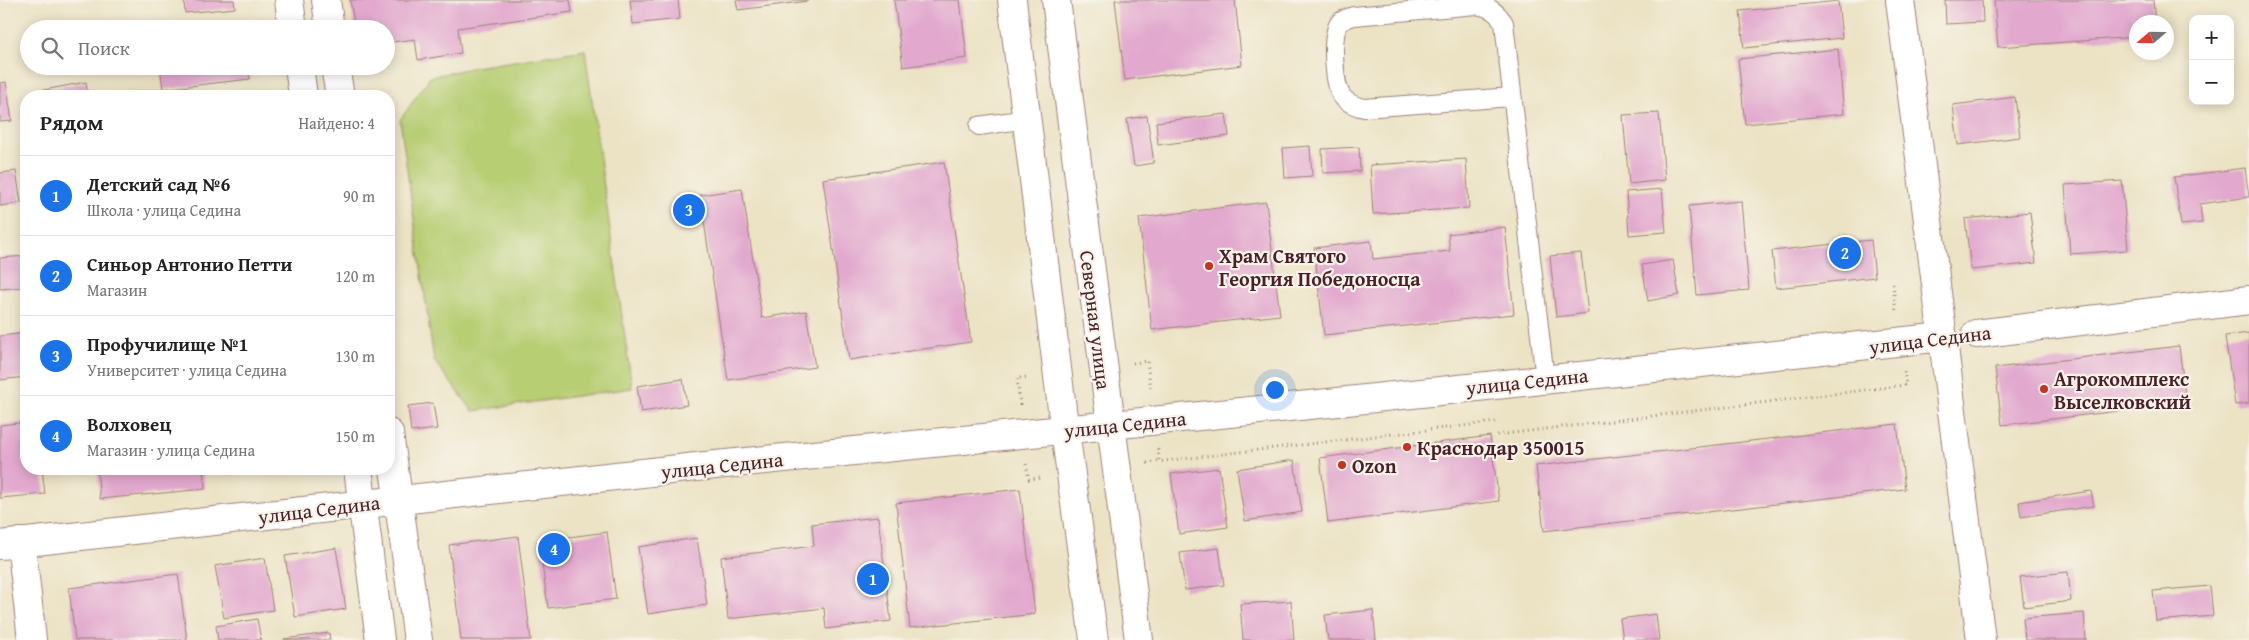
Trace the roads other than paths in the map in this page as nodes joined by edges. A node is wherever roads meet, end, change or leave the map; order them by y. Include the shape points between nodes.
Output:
1 (289, 0) edge
2 (326, 0) edge
3 (1012, 0) edge
4 (1056, 0) edge
5 (1900, 0) edge
6 (292, 20) edge
7 (329, 20) edge
8 (300, 75) edge
9 (336, 75) edge
10 (302, 90) edge
11 (339, 90) edge
12 (1512, 97) junction
13 (1027, 119) junction
14 (979, 126) dead end
15 (2249, 300) edge
16 (1943, 337) junction
17 (1545, 379) junction
18 (1109, 419) junction
19 (1064, 423) junction
20 (359, 475) edge
21 (395, 475) edge
22 (398, 500) junction
23 (362, 505) junction
24 (11, 544) edge
25 (32, 640) edge
26 (380, 640) edge
27 (418, 640) edge
28 (1094, 640) edge
29 (1139, 640) edge
30 (1981, 640) edge

1 - 6 main road
2 - 7 main road
3 - 13 main road
4 - 18 main road, Северная улица
5 - 16 main road
8 - 10 main road
9 - 11 main road
12 - 12 lane via 1504,23 1488,6 1354,16 1341,22 1335,30 1333,44 1338,86 1341,96 1351,105 1364,108
12 - 17 lane
13 - 14 lane
13 - 19 main road
15 - 16 main road, улица Седина
16 - 17 main road, улица Седина
16 - 30 main road
17 - 18 main road, улица Седина
18 - 19 main road, улица Седина
18 - 29 main road, Северная улица
19 - 22 main road, улица Седина via 837,453
19 - 28 main road
20 - 23 main road
21 - 22 main road
22 - 23 main road, улица Седина
22 - 27 main road
23 - 24 main road, улица Седина
23 - 26 main road
24 - 25 main road

